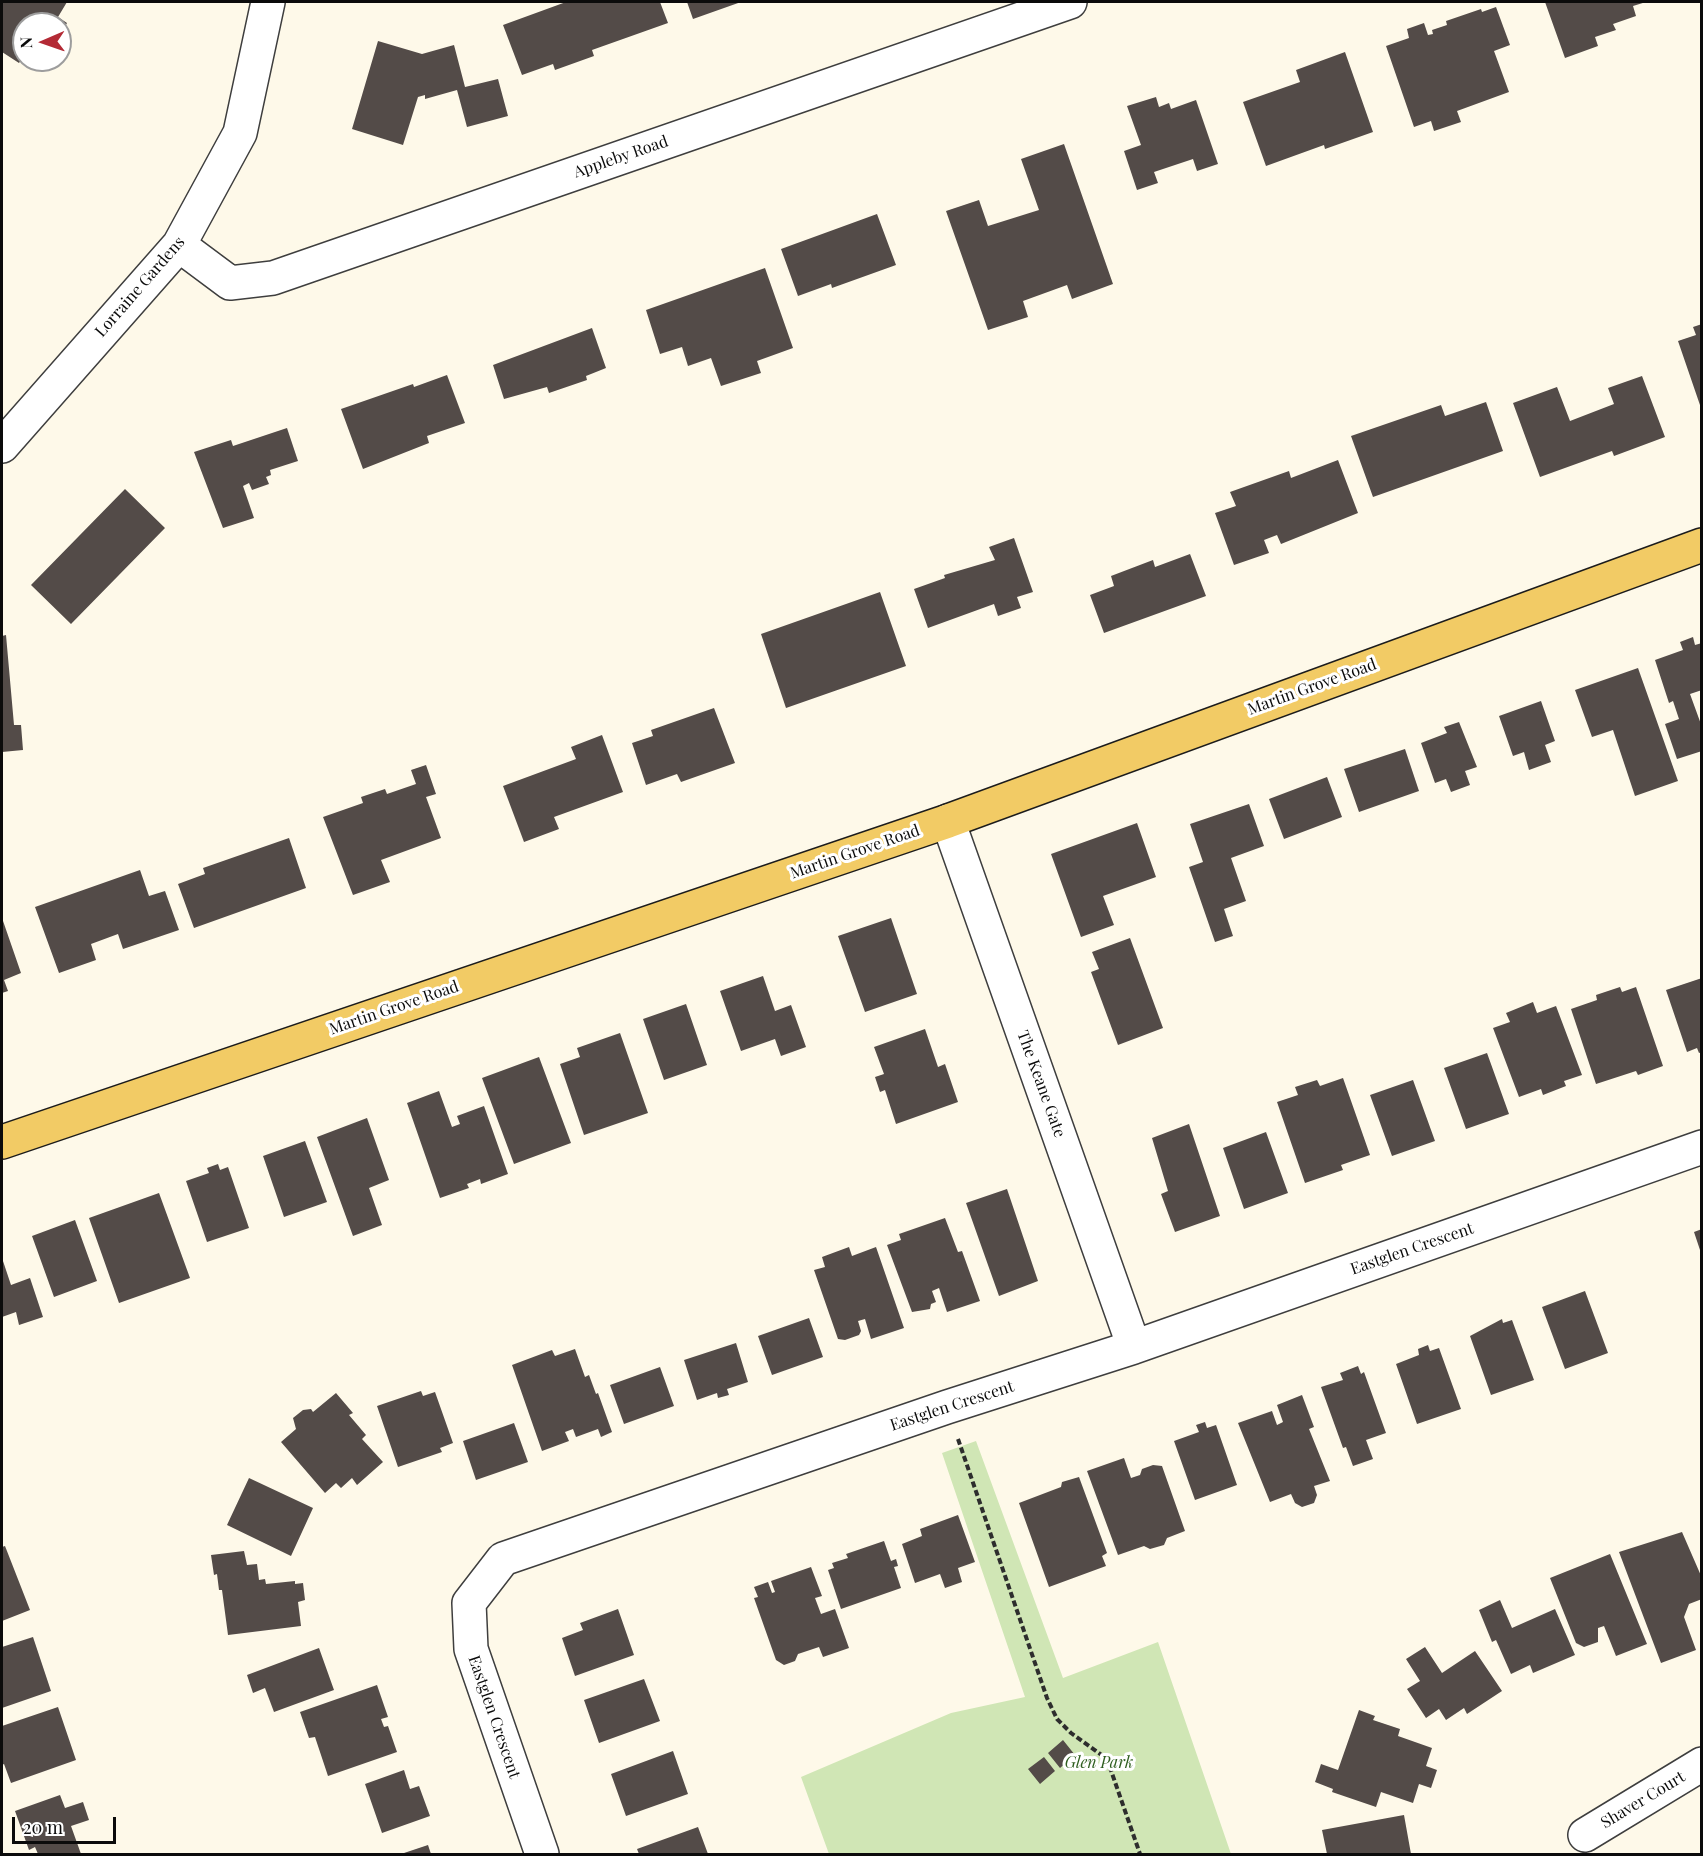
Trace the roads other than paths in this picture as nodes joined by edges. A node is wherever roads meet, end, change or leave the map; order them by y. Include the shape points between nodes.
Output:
1 (268, 2) edge
2 (1070, 2) edge
3 (179, 245) junction
4 (2, 446) edge
5 (1701, 545) edge
6 (948, 821) junction
7 (2, 1142) edge
8 (1701, 1147) edge
9 (1134, 1347) junction
10 (1701, 1764) edge
11 (1585, 1835) dead end
12 (542, 1854) edge

1 - 3 street, Lorraine Gardens via 240,133
2 - 3 street, Appleby Road via 273,278 231,283
3 - 4 street, Lorraine Gardens
5 - 6 main road, Martin Grove Road
6 - 7 main road, Martin Grove Road
6 - 9 street, The Keane Gate
8 - 9 street, Eastglen Crescent
9 - 12 street, Eastglen Crescent via 503,1559 469,1603 471,1649
10 - 11 street, Shaver Court

